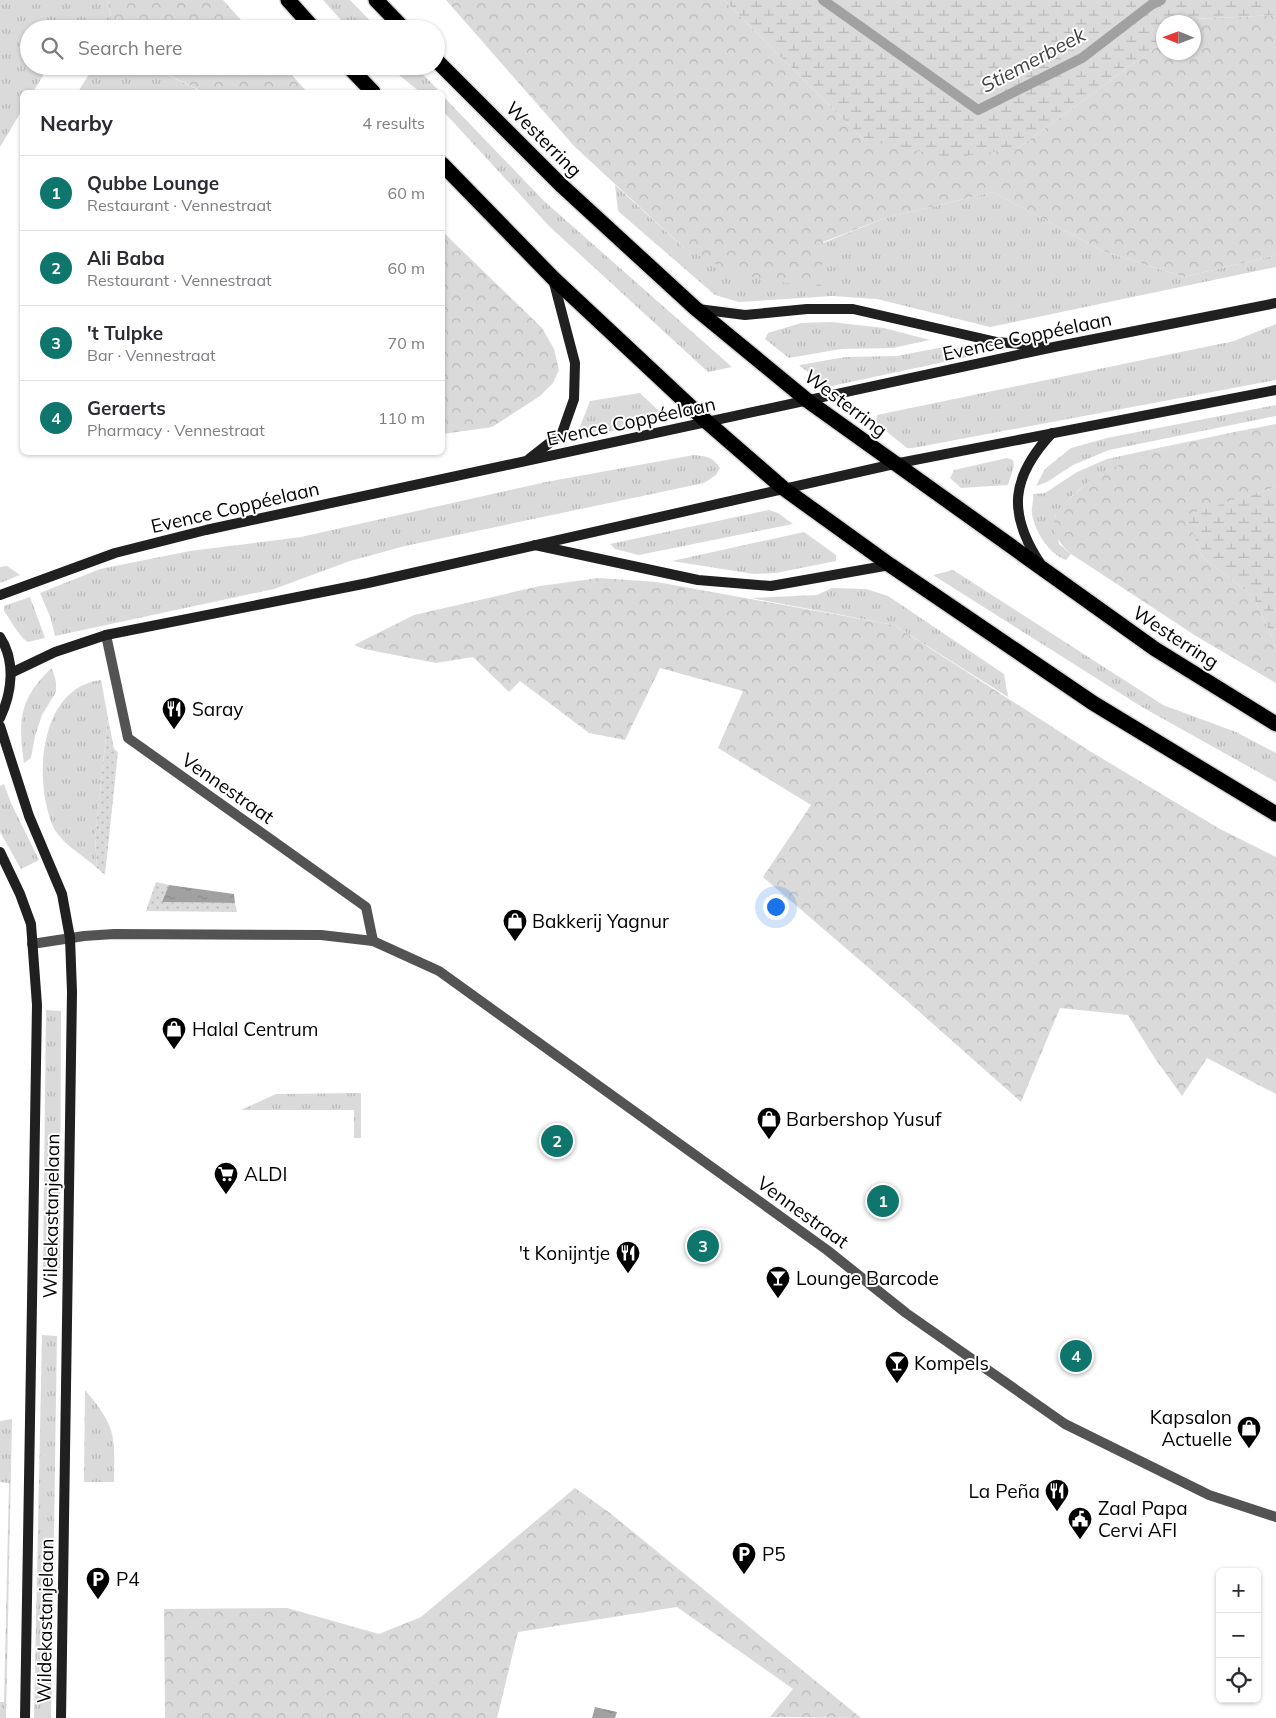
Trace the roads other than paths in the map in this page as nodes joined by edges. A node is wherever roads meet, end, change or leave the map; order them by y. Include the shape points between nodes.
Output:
1 (288, 0) edge
2 (376, 0) edge
3 (306, 20) edge
4 (395, 20) edge
5 (445, 69) edge
6 (357, 75) edge
7 (371, 90) edge
8 (445, 167) edge
9 (553, 278) junction
10 (1276, 303) edge
11 (694, 308) junction
12 (1054, 347) junction
13 (1276, 390) edge
14 (808, 401) junction
15 (707, 422) junction
16 (1052, 433) junction
17 (527, 461) junction
18 (894, 464) junction
19 (783, 488) junction
20 (531, 544) junction
21 (890, 566) junction
22 (1046, 573) junction
23 (0, 595) edge
24 (106, 635) junction
25 (0, 637) edge
26 (11, 674) junction
27 (0, 718) edge
28 (1276, 724) edge
29 (0, 726) edge
30 (1276, 814) edge
31 (0, 852) edge
32 (70, 938) junction
33 (373, 941) junction
34 (32, 944) junction
35 (1276, 1517) edge
36 (25, 1718) edge
37 (61, 1718) edge

1 - 3 highway
2 - 4 highway
5 - 11 highway, Westerring via 561,185
6 - 7 highway
8 - 9 highway
9 - 15 highway
9 - 17 street via 575,363 574,399 562,433
10 - 12 street, Evence Coppéelaan
11 - 12 street via 745,315 853,309 997,342
11 - 14 highway, Westerring
12 - 14 street, Evence Coppéelaan
13 - 16 street
14 - 15 street, Evence Coppéelaan
14 - 18 highway, Westerring
15 - 17 street, Evence Coppéelaan
15 - 19 highway
16 - 18 street
16 - 22 street via 1024,468 1018,512 1026,541
17 - 23 street, Evence Coppéelaan via 206,530 116,553
18 - 19 street
18 - 22 highway, Westerring
19 - 20 street
19 - 21 highway
20 - 21 street via 698,580 772,586
20 - 24 street via 368,583
21 - 30 highway via 1093,703
22 - 28 highway, Westerring via 1155,649
24 - 26 street via 55,652
24 - 33 street, Vennestraat via 128,738 366,907
25 - 26 street
26 - 27 street via 10,691
29 - 32 street, Wildekastanjelaan via 28,816 62,894
31 - 34 street, Wildekastanjelaan via 20,894 30,924
32 - 33 street, Vennestraat via 114,934 321,935
32 - 34 street, Vennestraat
32 - 37 street, Wildekastanjelaan via 72,1005
33 - 35 street, Vennestraat via 439,971 803,1233 906,1313 1065,1424 1209,1494
34 - 36 street, Wildekastanjelaan via 38,1005

